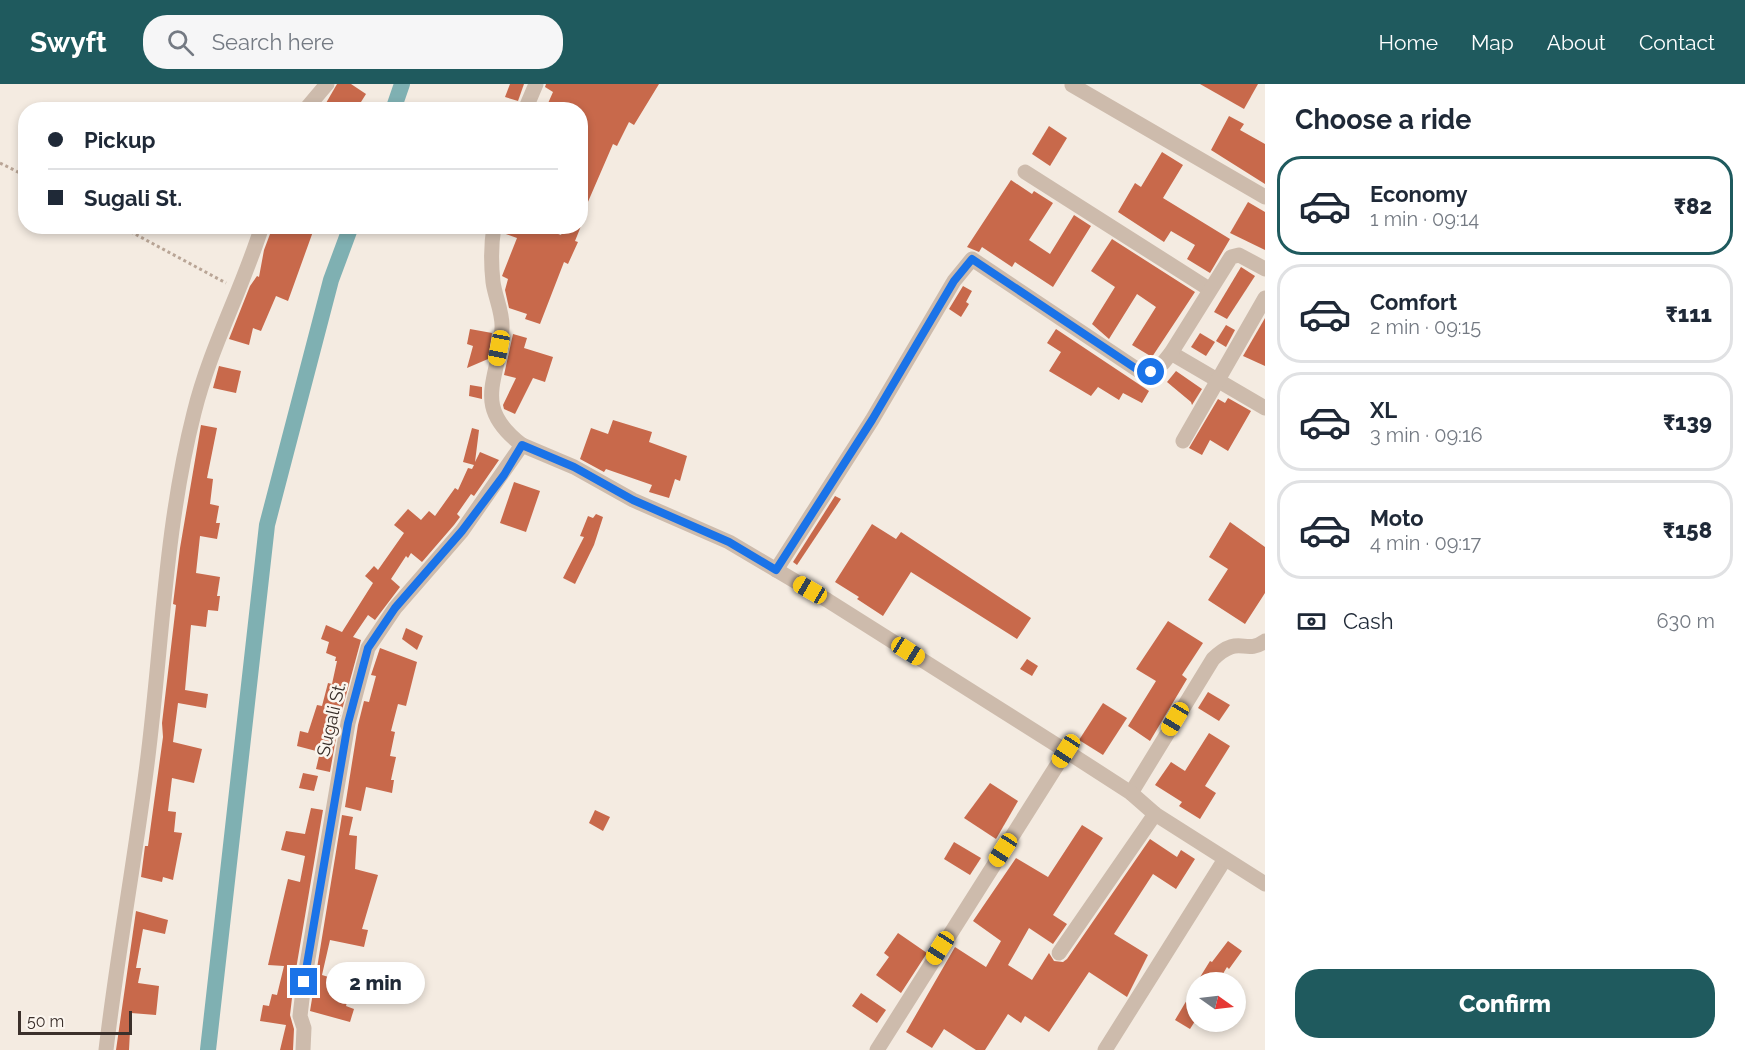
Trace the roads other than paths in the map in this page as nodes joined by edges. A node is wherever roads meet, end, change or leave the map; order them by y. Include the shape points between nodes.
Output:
1 (327, 84) edge
2 (536, 84) edge
3 (1072, 85) edge
4 (312, 102) edge
5 (528, 102) edge
6 (1025, 172) dead end
7 (1265, 197) edge
8 (259, 234) edge
9 (493, 234) edge
10 (1265, 269) edge
11 (1209, 289) junction
12 (1265, 298) edge
13 (1171, 353) junction
14 (1217, 379) junction
15 (1265, 408) edge
16 (1183, 441) dead end
17 (522, 445) junction
18 (776, 570) junction
19 (1265, 641) edge
20 (1066, 751) junction
21 (1131, 793) junction
22 (1155, 814) junction
23 (1225, 860) junction
24 (1265, 884) edge
25 (1059, 953) dead end
26 (106, 1050) edge
27 (303, 1050) edge
28 (877, 1050) edge
29 (1105, 1050) edge

1 - 4 street
2 - 5 street
3 - 7 street
6 - 11 street
8 - 26 street via 209,360 180,482 160,619 146,771
9 - 17 street via 493,282 503,326 491,390 494,412 500,425
10 - 11 street via 1234,255
11 - 13 street
12 - 14 street
13 - 14 street
13 - 18 street via 1151,372 1138,370 972,259 954,281 872,420
14 - 15 street
14 - 16 street
17 - 18 street via 729,542
17 - 27 street, Sugali St. via 462,531 395,608 368,648 348,723 305,971 300,1016
18 - 20 street
19 - 21 street via 1257,646 1234,644 1213,659
20 - 21 street
20 - 28 street
21 - 22 street
22 - 23 street
22 - 25 street
23 - 24 street
23 - 29 street

